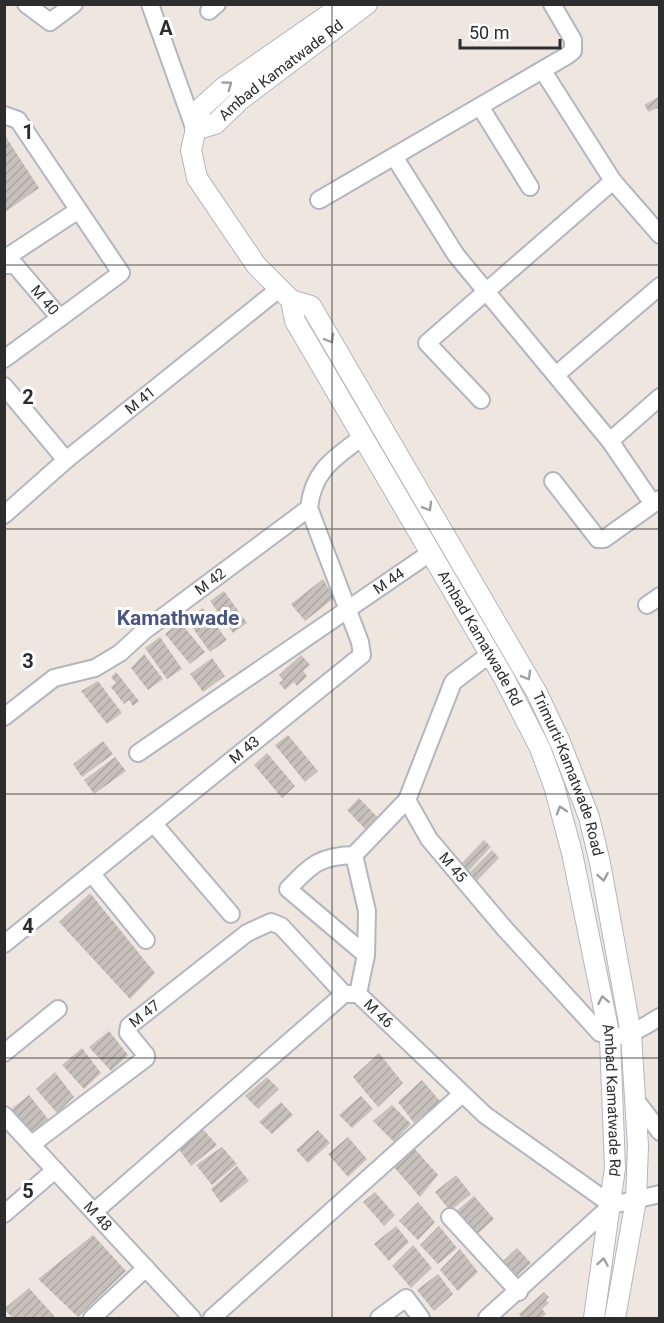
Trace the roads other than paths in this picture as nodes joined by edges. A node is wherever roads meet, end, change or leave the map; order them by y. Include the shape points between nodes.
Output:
1 (26, 4) edge
2 (74, 4) edge
3 (150, 4) edge
4 (552, 4) edge
5 (353, 7) edge
6 (543, 71) junction
7 (481, 108) junction
8 (4, 115) edge
9 (195, 130) junction
10 (396, 158) junction
11 (613, 181) junction
12 (530, 187) dead end
13 (319, 200) dead end
14 (77, 212) junction
15 (660, 235) edge
16 (4, 259) edge
17 (4, 265) edge
18 (660, 286) edge
19 (486, 292) junction
20 (285, 295) junction
21 (60, 318) junction
22 (4, 359) edge
23 (557, 374) junction
24 (4, 386) edge
25 (660, 397) edge
26 (481, 400) dead end
27 (361, 438) junction
28 (610, 441) junction
29 (66, 460) junction
30 (553, 481) dead end
31 (656, 502) edge
32 (309, 508) junction
33 (5, 513) edge
34 (430, 553) junction
35 (348, 608) junction
36 (490, 654) junction
37 (4, 717) edge
38 (138, 753) dead end
39 (407, 800) junction
40 (154, 824) junction
41 (354, 855) junction
42 (92, 873) junction
43 (231, 915) dead end
44 (146, 940) dead end
45 (4, 944) edge
46 (366, 955) junction
47 (351, 994) junction
48 (58, 1009) dead end
49 (660, 1017) edge
50 (631, 1034) junction
51 (610, 1038) junction
52 (4, 1053) edge
53 (462, 1094) junction
54 (635, 1099) junction
55 (4, 1115) edge
56 (660, 1132) edge
57 (32, 1144) junction
58 (55, 1170) junction
59 (660, 1194) edge
60 (636, 1200) junction
61 (612, 1204) junction
62 (94, 1212) junction
63 (4, 1215) edge
64 (450, 1217) dead end
65 (146, 1268) junction
66 (519, 1292) junction
67 (92, 1318) edge
68 (192, 1318) edge
69 (212, 1318) edge
70 (379, 1318) edge
71 (421, 1318) edge
72 (487, 1318) edge
73 (594, 1318) edge
74 (615, 1318) edge

1 - 2 street via 50,22
3 - 9 street
4 - 6 street via 574,46 568,55
5 - 9 street, Ambad Kamatwade Rd via 223,88 201,108
6 - 7 street
6 - 11 street
7 - 10 street
7 - 12 street
8 - 14 street via 18,120
9 - 20 street, Ambad Kamatwade Rd via 191,158 198,178 256,265
10 - 13 street
10 - 19 street via 456,255
11 - 15 street
11 - 19 street
14 - 16 street
14 - 21 street via 121,273
17 - 21 street, M 40 via 15,265
18 - 23 street
19 - 23 street
19 - 26 street via 427,343
20 - 27 street, Ambad Kamatwade Rd via 295,321
20 - 29 street, M 41
20 -> 50 street, Trimurti-Kamatwade Road via 311,306 537,693 579,790 595,840
21 - 22 street, M 40
23 - 28 street
24 - 29 street
25 - 28 street
27 - 32 street via 320,474 311,488
27 - 34 street, Ambad Kamatwade Rd
28 - 31 street
29 - 33 street, M 41
30 - 31 street via 598,540
32 - 35 street, M 43
32 - 37 street, M 42 via 120,653 95,668 54,678
34 - 35 street, M 44
34 - 36 street, Ambad Kamatwade Rd
35 - 38 street, M 44
35 - 40 street, M 43 via 363,649 358,660
36 - 39 street via 453,682
51 -> 36 street, Ambad Kamatwade Rd via 575,864 554,786 520,708
39 - 41 street
39 - 51 street, M 45 via 429,839 505,929 590,1025
40 - 42 street, M 43
40 - 43 street
41 - 46 street via 367,911
41 - 46 street via 334,855 313,863 288,889
42 - 44 street
42 - 45 street, M 43
46 - 47 street
47 - 53 street, M 46
47 - 57 street, M 47 via 281,926 271,922 247,933 129,1026 128,1033 146,1058
47 - 62 street, M 46
48 - 52 street
49 - 50 street
50 - 51 street
50 - 54 street, Trimurti-Kamatwade Road
51 - 61 street, Ambad Kamatwade Rd via 616,1148
53 - 61 street, M 46 via 485,1115
53 - 69 street
54 - 56 street
54 - 60 street, Trimurti-Kamatwade Road
55 - 57 street, M 48
57 - 58 street, M 48
58 - 62 street, M 48
58 - 63 street
59 - 60 street
60 - 61 street
60 - 74 street, Trimurti-Kamatwade Road
61 - 66 street
73 -> 61 street
62 - 65 street, M 48
64 - 66 street
65 - 67 street
65 - 68 street, M 48
66 - 72 street
70 - 71 street via 405,1298

